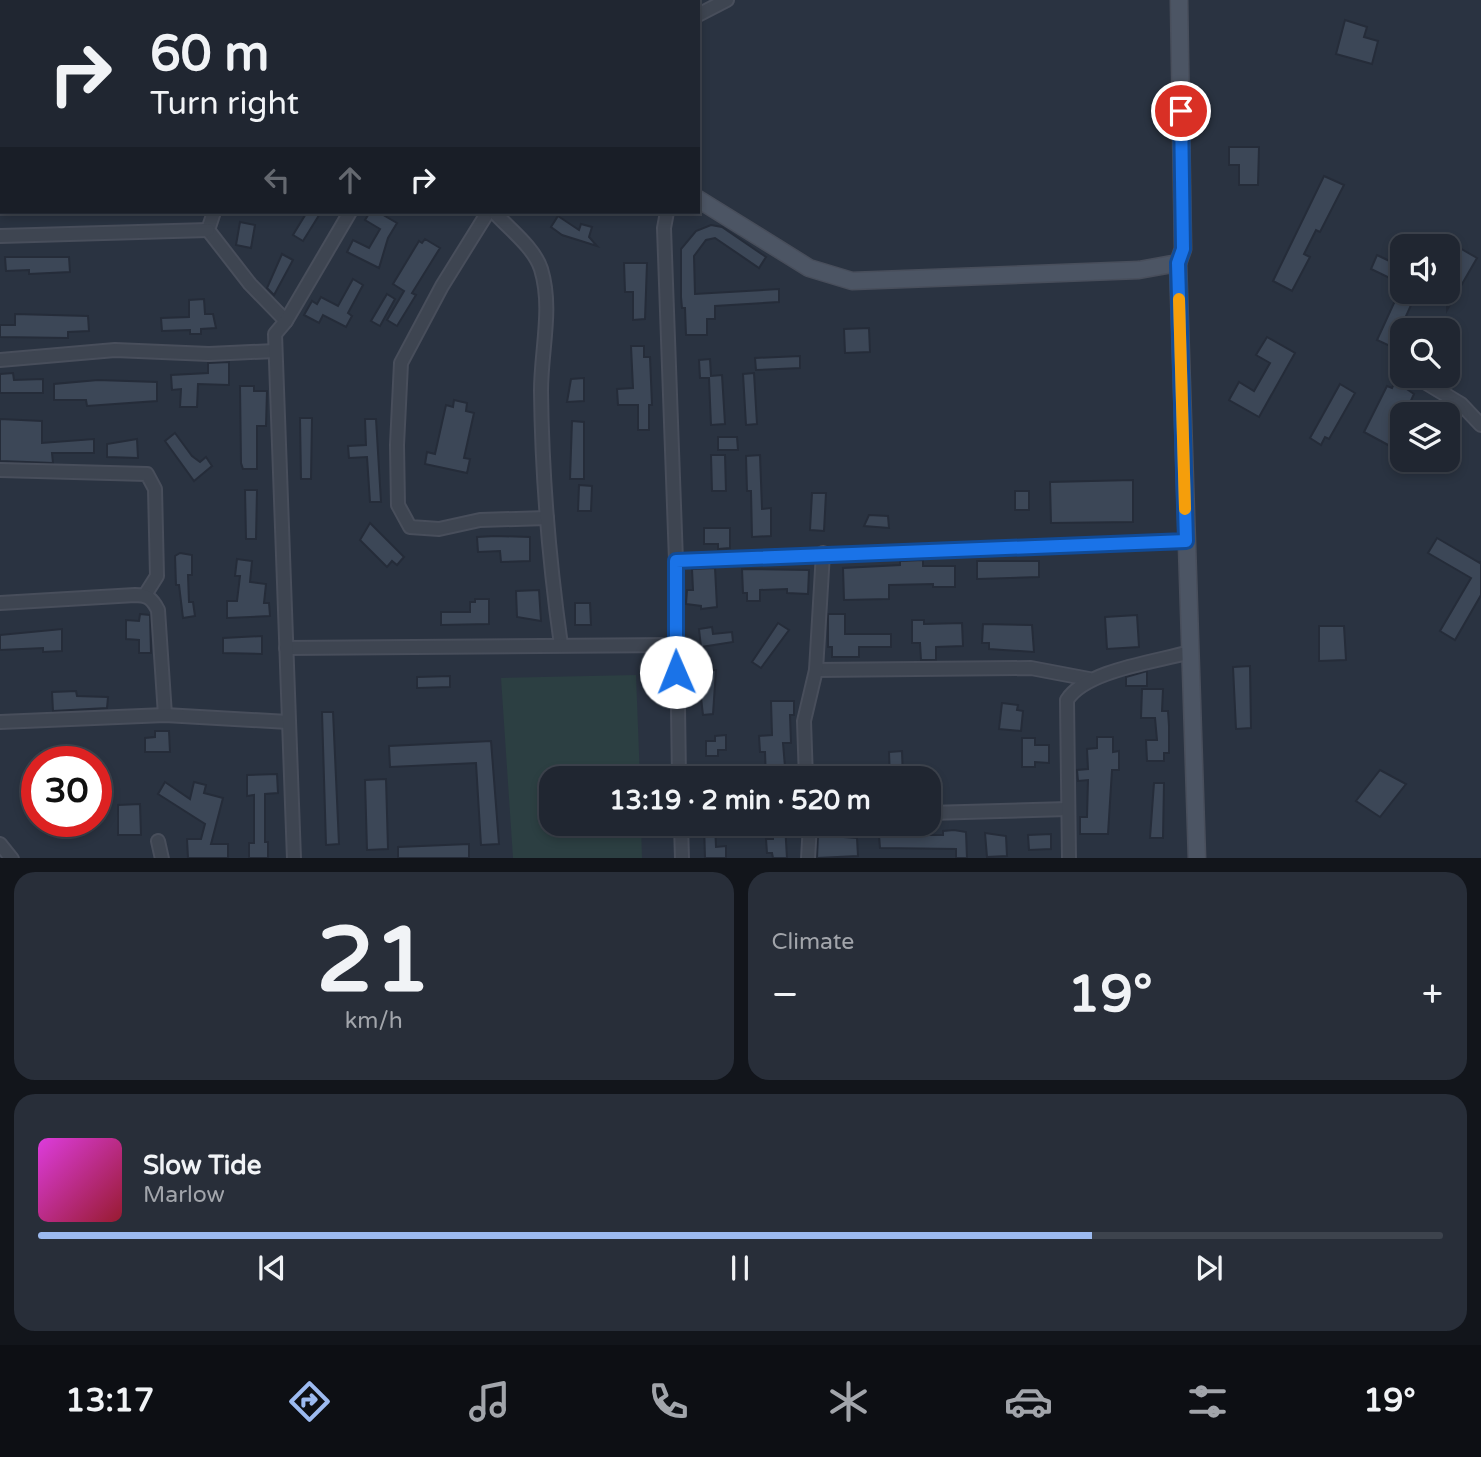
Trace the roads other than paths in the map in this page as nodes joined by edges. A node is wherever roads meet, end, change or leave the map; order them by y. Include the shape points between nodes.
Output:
1 (727, 0) edge
2 (1179, 0) edge
3 (700, 14) edge
4 (700, 200) edge
5 (213, 214) edge
6 (349, 214) edge
7 (487, 214) edge
8 (496, 214) edge
9 (667, 214) edge
10 (208, 230) junction
11 (0, 236) edge
12 (1178, 263) junction
13 (286, 321) junction
14 (275, 351) junction
15 (0, 360) edge
16 (1435, 388) edge
17 (1481, 425) edge
18 (0, 470) edge
19 (547, 518) junction
20 (1186, 541) junction
21 (823, 553) junction
22 (676, 561) junction
23 (145, 595) junction
24 (0, 603) edge
25 (561, 645) junction
26 (675, 645) junction
27 (286, 648) junction
28 (1190, 652) junction
29 (816, 670) junction
30 (1089, 679) junction
31 (165, 715) junction
32 (0, 722) edge
33 (288, 722) junction
34 (679, 766) edge
35 (806, 766) edge
36 (1068, 809) junction
37 (941, 813) edge
38 (681, 836) edge
39 (809, 836) edge
40 (158, 841) dead end
41 (0, 844) edge
42 (11, 858) edge
43 (162, 858) edge
44 (294, 858) edge
45 (682, 858) edge
46 (808, 858) edge
47 (1069, 858) edge
48 (1197, 858) edge

1 - 3 street
2 - 12 street via 1183,249
4 - 12 street via 809,268 852,281 1139,270
5 - 10 street
6 - 13 street
7 - 19 street via 401,363 398,505 410,527 439,529 480,520
8 - 19 street via 535,257 544,287 541,388
9 - 22 street
10 - 11 street
10 - 13 street
12 - 20 street
13 - 14 street via 275,334
14 - 15 street via 115,350
14 - 27 street
16 - 17 street via 1461,404
18 - 23 street via 147,474 155,489 157,576
19 - 25 street
20 - 21 street
20 - 28 street
21 - 22 street
21 - 29 street
22 - 26 street
23 - 24 street
23 - 31 street via 158,610
25 - 26 street
25 - 27 street
26 - 34 street
27 - 33 street
28 - 30 street
28 - 48 street
29 - 30 street via 1031,668
29 - 35 street via 804,720
30 - 36 street via 1073,691 1065,709
31 - 32 street
31 - 33 street
33 - 44 street
36 - 37 street
36 - 47 street
38 - 45 street
39 - 46 street
40 - 43 street
41 - 42 street

